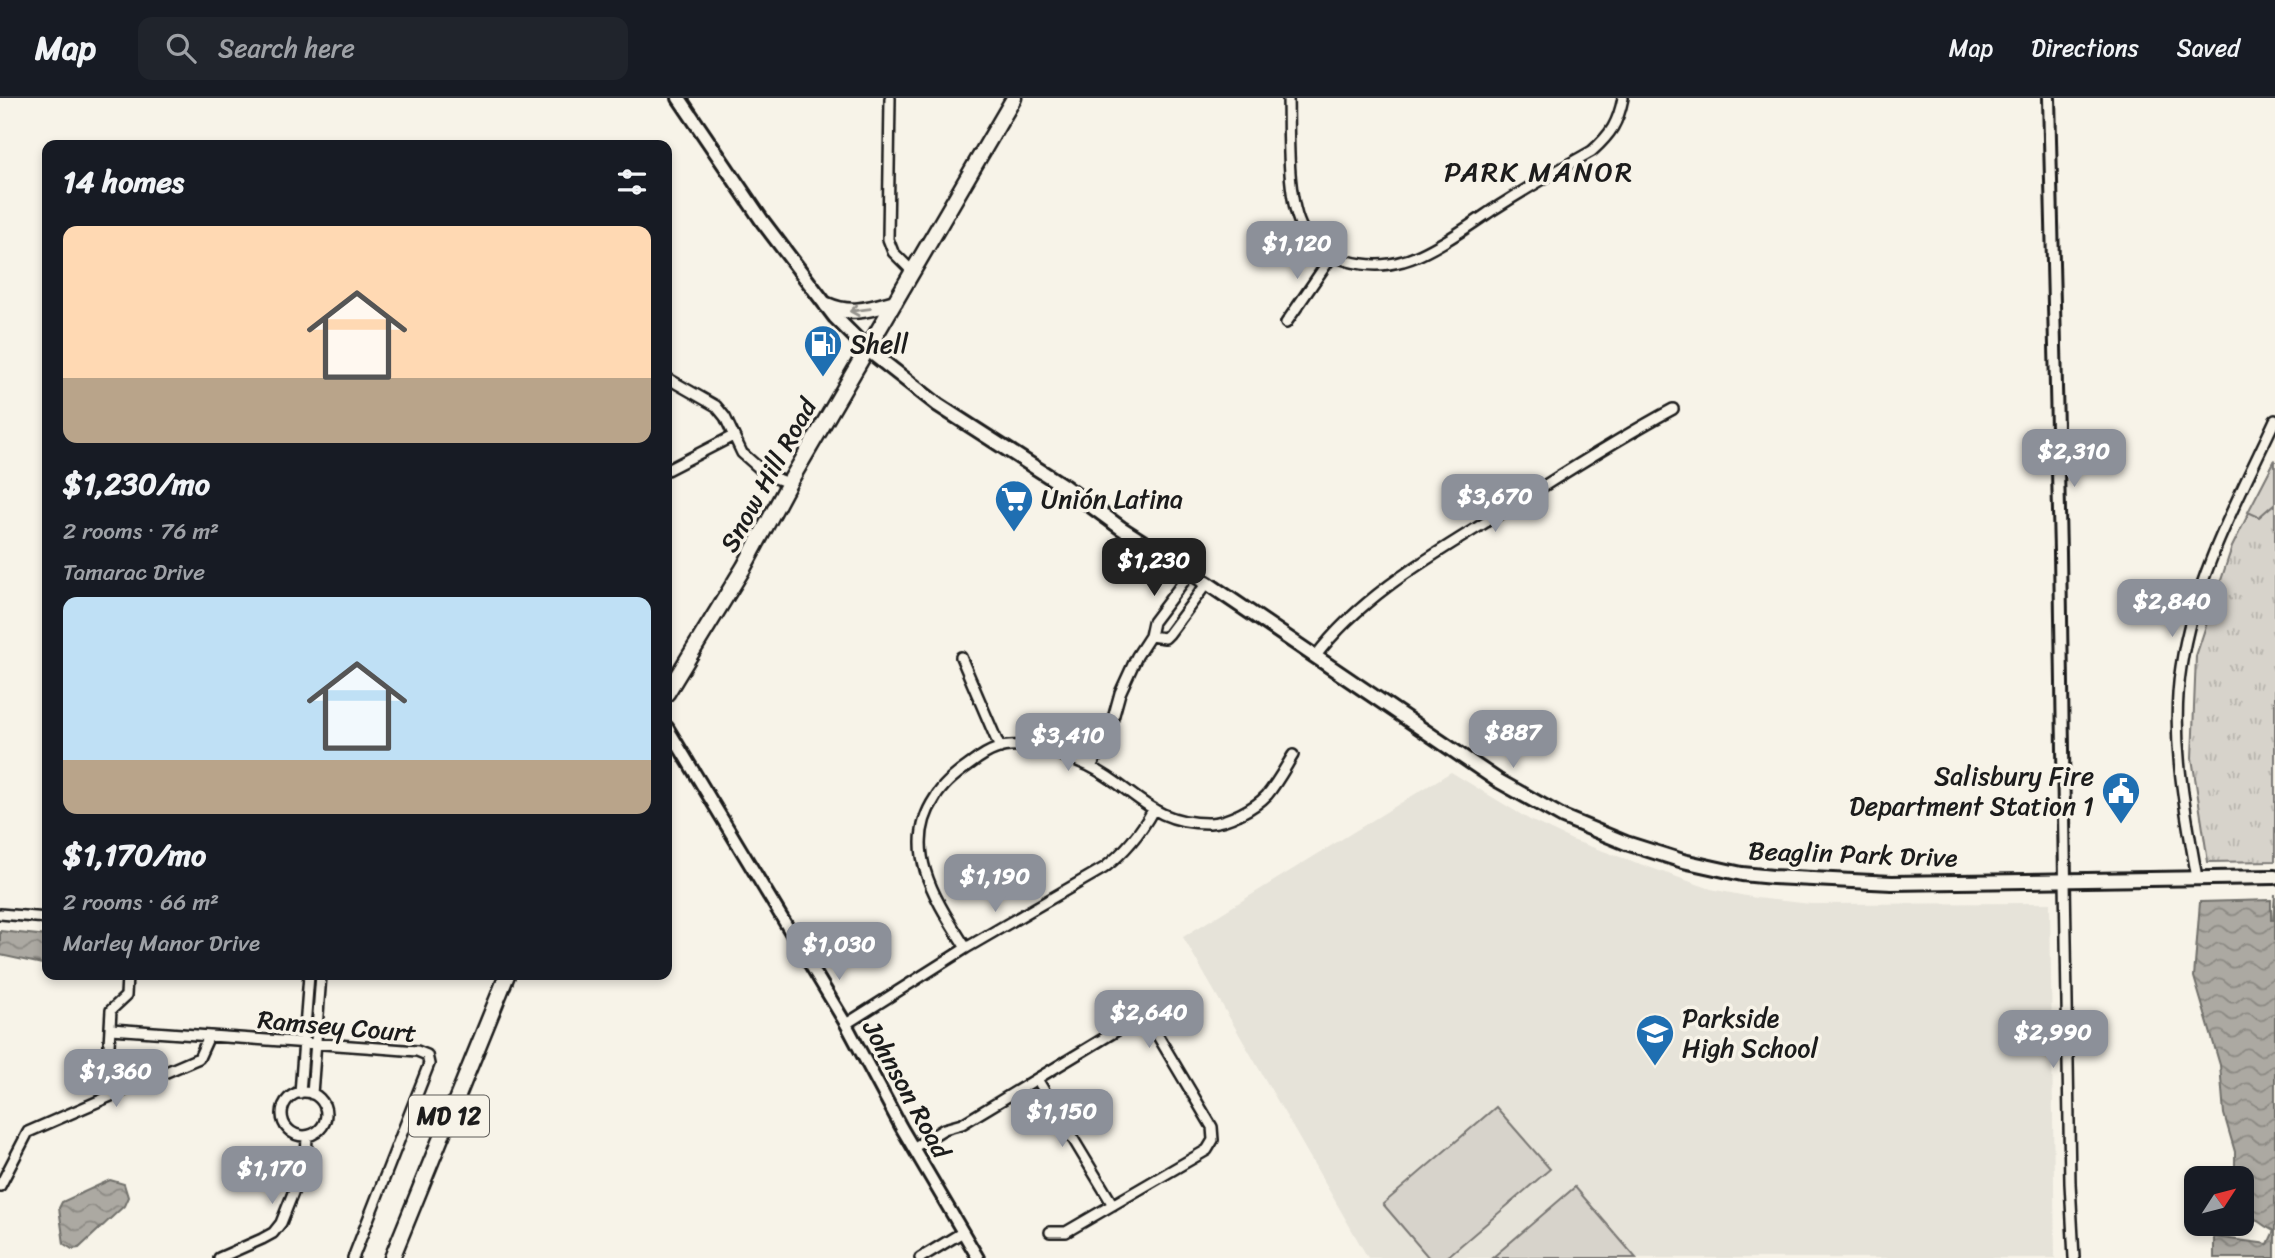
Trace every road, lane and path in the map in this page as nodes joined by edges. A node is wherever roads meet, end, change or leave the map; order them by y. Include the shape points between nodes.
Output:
1 (679, 98) edge
2 (890, 98) edge
3 (1014, 98) edge
4 (1288, 98) edge
5 (1623, 98) edge
6 (2049, 98) edge
7 (1332, 256) junction
8 (912, 271) junction
9 (895, 302) junction
10 (827, 305) junction
11 (1286, 323) dead end
12 (868, 350) junction
13 (672, 381) edge
14 (1673, 409) dead end
15 (2275, 420) edge
16 (733, 436) junction
17 (672, 467) edge
18 (789, 483) junction
19 (1190, 573) junction
20 (1207, 583) junction
21 (1150, 636) junction
22 (961, 657) dead end
23 (1315, 657) junction
24 (672, 685) edge
25 (672, 735) edge
26 (1000, 748) junction
27 (1293, 755) dead end
28 (1091, 767) junction
29 (1153, 810) junction
30 (2270, 877) edge
31 (2197, 878) junction
32 (2065, 880) junction
33 (0, 914) edge
34 (42, 918) edge
35 (966, 948) junction
36 (127, 980) edge
37 (309, 980) edge
38 (321, 980) edge
39 (505, 980) edge
40 (846, 1024) junction
41 (110, 1029) junction
42 (209, 1036) junction
43 (304, 1042) junction
44 (316, 1043) junction
45 (1037, 1079) junction
46 (300, 1093) junction
47 (312, 1094) junction
48 (106, 1098) junction
49 (307, 1136) junction
50 (913, 1148) junction
51 (0, 1186) edge
52 (1113, 1205) junction
53 (962, 1232) junction
54 (1050, 1232) dead end
55 (219, 1258) edge
56 (353, 1258) edge
57 (392, 1258) edge
58 (920, 1258) edge
59 (978, 1258) edge
60 (2074, 1258) edge

1 - 10 main road, Beaglin Park Drive via 763,222
2 - 8 street via 888,239 893,252
3 - 8 main road, Snow Hill Road
4 - 7 street via 1294,208 1310,239
5 - 7 street via 1609,136 1592,151 1433,246 1391,264 1370,265
6 - 32 street
7 - 11 street
8 - 9 main road, Snow Hill Road
9 -> 10 main road via 859,312
9 - 12 main road, Snow Hill Road
10 - 12 main road, Beaglin Park Drive
12 - 18 main road, Snow Hill Road
12 - 19 main road, Beaglin Park Drive via 938,404
13 - 16 street via 716,406
14 - 23 street via 1573,466 1390,584 1334,632
15 - 31 street via 2214,551 2181,667 2181,774
16 - 17 street
16 - 18 street via 754,466
18 - 24 main road, Snow Hill Road
19 - 20 main road, Beaglin Park Drive
19 - 21 street via 1153,622
20 - 21 street via 1165,638
20 - 23 main road, Beaglin Park Drive
21 - 28 street via 1128,675 1114,722
22 - 26 street
23 - 32 main road, Beaglin Park Drive via 1535,802 1597,832 1670,857 1742,874 1828,881
25 - 40 street, Johnson Road
26 - 28 street via 1054,752
26 - 35 street via 955,774 936,795 923,824 922,866
27 - 29 street via 1266,795 1237,814 1214,823 1165,817
28 - 29 street
29 - 35 street via 1132,842 1104,868
30 - 31 main road, Beaglin Park Drive
31 - 32 main road, Beaglin Park Drive
32 - 60 street
33 - 34 street
35 - 40 street
36 - 41 street via 126,996 111,1010
37 - 43 street
38 - 44 street
39 - 57 main road, MD 12
40 - 50 street, Johnson Road
41 - 42 street, Ramsey Court
41 - 48 street
42 - 43 street, Ramsey Court
42 - 48 street via 199,1058
43 - 44 street, Ramsey Court
43 - 46 street
44 - 47 street
44 - 56 street, Ramsey Court via 417,1051 427,1055 429,1064
45 - 50 street
45 - 52 street
45 - 52 street via 1131,1022 1146,1021 1155,1031 1212,1127 1213,1140 1207,1150
46 - 47 street
46 - 49 street via 289,1098 282,1118 290,1132
47 - 49 street via 320,1099 326,1114 322,1128
48 - 51 street via 28,1132
49 - 55 street via 306,1160 281,1223 273,1233
50 - 53 street, Johnson Road
52 - 54 street via 1066,1232
53 - 58 street
53 - 59 street, Johnson Road

